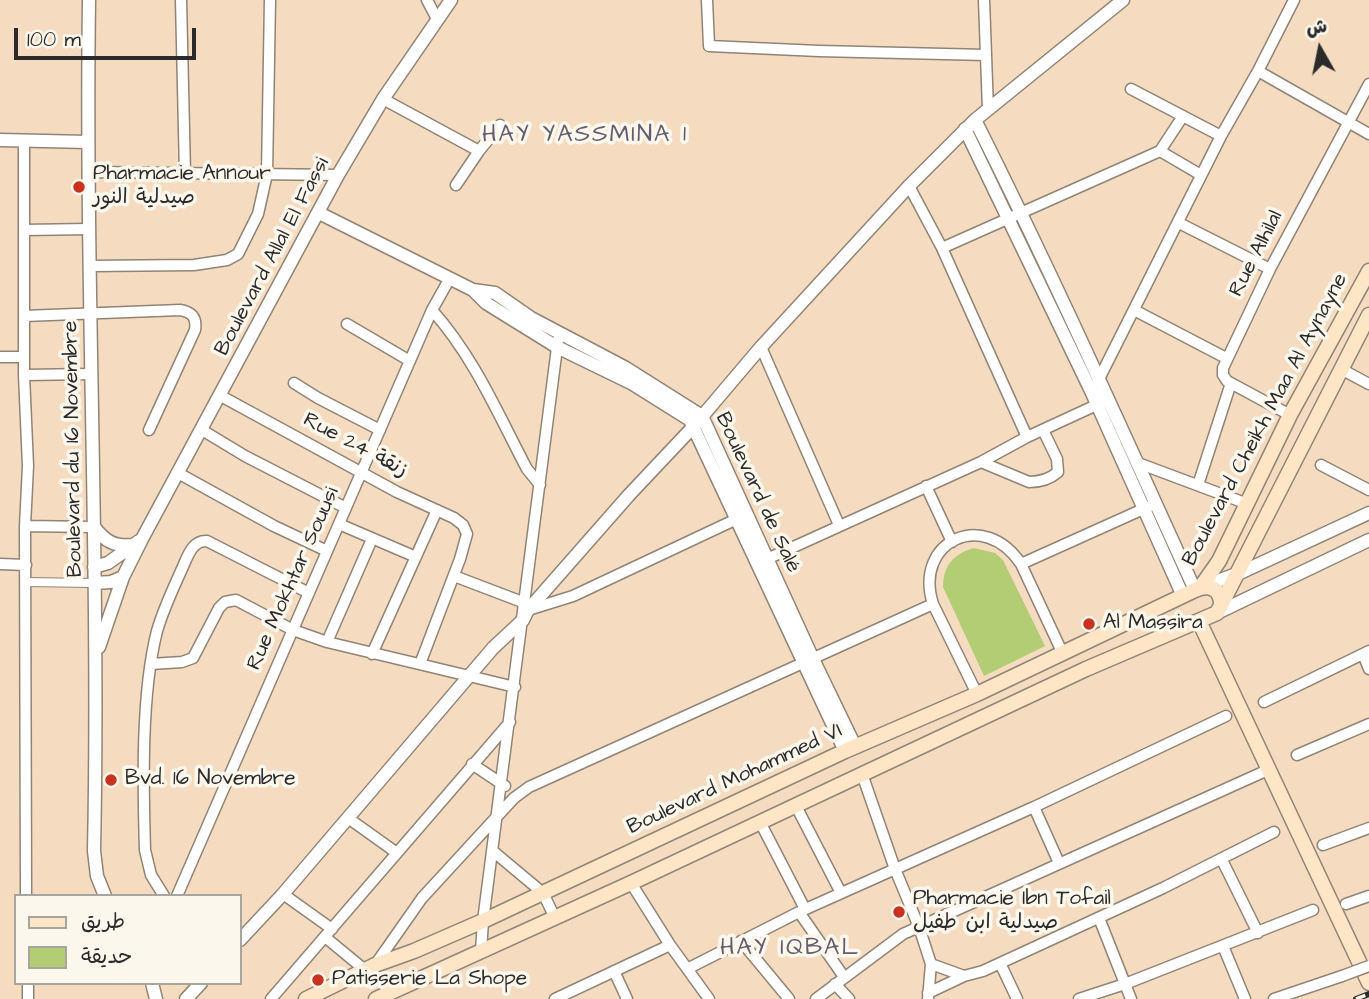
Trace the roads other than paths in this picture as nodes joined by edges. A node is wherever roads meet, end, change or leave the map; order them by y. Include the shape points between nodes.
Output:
1 (89, 0) edge
2 (181, 0) edge
3 (270, 0) edge
4 (427, 0) edge
5 (451, 0) edge
6 (707, 0) edge
7 (984, 0) edge
8 (1124, 0) edge
9 (1294, 0) edge
10 (437, 19) junction
11 (986, 55) junction
12 (1258, 71) junction
13 (1369, 84) edge
14 (1132, 89) dead end
15 (383, 99) junction
16 (988, 110) junction
17 (1183, 116) junction
18 (1348, 123) junction
19 (500, 125) dead end
20 (970, 125) junction
21 (1369, 134) edge
22 (1221, 136) junction
23 (0, 140) edge
24 (24, 140) junction
25 (88, 142) junction
26 (479, 151) junction
27 (1160, 152) junction
28 (89, 172) junction
29 (185, 173) junction
30 (267, 174) junction
31 (338, 174) junction
32 (1202, 176) junction
33 (456, 185) dead end
34 (909, 186) junction
35 (319, 213) junction
36 (1015, 215) junction
37 (1179, 223) junction
38 (89, 229) junction
39 (24, 230) junction
40 (942, 248) junction
41 (90, 266) junction
42 (1270, 269) junction
43 (1369, 271) edge
44 (450, 278) junction
45 (432, 310) junction
46 (1134, 310) junction
47 (92, 313) junction
48 (1369, 315) edge
49 (24, 316) junction
50 (347, 324) dead end
51 (558, 340) junction
52 (761, 347) junction
53 (0, 357) edge
54 (24, 357) junction
55 (1226, 358) junction
56 (410, 361) junction
57 (1341, 369) junction
58 (92, 374) junction
59 (24, 375) junction
60 (1099, 379) junction
61 (294, 383) dead end
62 (1231, 383) junction
63 (1369, 384) edge
64 (221, 396) junction
65 (1099, 399) junction
66 (1290, 415) junction
67 (698, 421) junction
68 (149, 429) dead end
69 (202, 430) junction
70 (380, 430) junction
71 (1043, 430) junction
72 (1027, 437) junction
73 (981, 462) junction
74 (1138, 463) junction
75 (1321, 465) dead end
76 (362, 472) junction
77 (178, 473) junction
78 (540, 485) junction
79 (1198, 485) junction
80 (926, 486) junction
81 (1369, 489) edge
82 (1245, 503) junction
83 (1150, 506) junction
84 (346, 508) junction
85 (438, 510) junction
86 (1369, 513) edge
87 (742, 516) junction
88 (1353, 521) junction
89 (339, 524) junction
90 (839, 525) junction
91 (26, 526) junction
92 (94, 527) junction
93 (372, 539) junction
94 (1366, 541) edge
95 (137, 542) junction
96 (952, 542) junction
97 (327, 551) junction
98 (416, 556) junction
99 (766, 559) junction
100 (0, 564) edge
101 (1021, 564) junction
102 (26, 565) junction
103 (94, 567) junction
104 (1236, 575) junction
105 (454, 576) junction
106 (123, 577) junction
107 (26, 582) junction
108 (94, 583) junction
109 (1192, 591) junction
110 (309, 593) junction
111 (933, 604) junction
112 (1219, 609) junction
113 (525, 611) junction
114 (1197, 622) junction
115 (293, 630) junction
116 (327, 642) junction
117 (1366, 653) edge
118 (372, 654) junction
119 (1063, 654) junction
120 (95, 659) junction
121 (808, 661) junction
122 (151, 664) junction
123 (420, 664) junction
124 (1369, 669) edge
125 (468, 677) junction
126 (515, 687) junction
127 (977, 694) junction
128 (1264, 702) dead end
129 (1226, 716) dead end
130 (510, 722) junction
131 (1369, 724) edge
132 (850, 749) junction
133 (1297, 754) dead end
134 (472, 764) junction
135 (1270, 769) junction
136 (862, 774) junction
137 (503, 783) junction
138 (514, 798) junction
139 (796, 806) junction
140 (1034, 807) junction
141 (499, 815) junction
142 (348, 818) junction
143 (760, 822) junction
144 (1369, 828) edge
145 (1275, 832) dead end
146 (1323, 845) dead end
147 (494, 852) junction
148 (397, 853) junction
149 (1223, 860) junction
150 (1059, 863) junction
151 (895, 869) junction
152 (631, 883) junction
153 (543, 893) junction
154 (841, 893) junction
155 (26, 894) edge
156 (104, 894) edge
157 (163, 894) edge
158 (178, 894) edge
159 (283, 894) junction
160 (1369, 896) edge
161 (1346, 904) dead end
162 (802, 911) junction
163 (1313, 911) dead end
164 (555, 918) junction
165 (1099, 918) junction
166 (484, 921) junction
167 (919, 927) junction
168 (328, 933) junction
169 (1258, 933) junction
170 (242, 938) edge
171 (741, 941) junction
172 (670, 945) junction
173 (1223, 946) junction
174 (481, 951) junction
175 (1000, 963) junction
176 (931, 964) junction
177 (1369, 966) edge
178 (370, 968) junction
179 (689, 968) junction
180 (614, 971) junction
181 (964, 976) junction
182 (844, 977) junction
183 (1369, 983) edge
184 (835, 984) junction
185 (1125, 984) junction
186 (199, 985) edge
187 (928, 996) edge
188 (186, 999) edge
189 (271, 999) edge
190 (306, 999) edge
191 (376, 999) edge
192 (555, 999) edge
193 (627, 999) edge
194 (709, 999) edge
195 (789, 999) edge
196 (816, 999) edge
197 (849, 999) edge
198 (1017, 999) edge
199 (1079, 999) edge
200 (1131, 999) edge
201 (1245, 999) edge
202 (1274, 999) edge

1 - 25 street, Boulevard du 16 Novembre
2 - 29 street
3 - 30 street
4 - 10 street
5 - 10 street, Boulevard Allal El Fassi
6 - 11 street via 709,46
7 - 11 street
8 - 16 street
9 - 12 street
10 - 15 street, Boulevard Allal El Fassi
11 - 16 street
12 - 18 street
12 - 22 street
13 - 18 street, Rue Alhilal
14 - 17 street
15 - 26 street
15 - 31 street, Boulevard Allal El Fassi
16 - 20 street
17 - 22 street
17 - 27 street
18 - 21 street
18 - 42 street, Rue Alhilal
19 - 26 street
20 - 34 street
20 - 36 street
22 - 32 street
23 - 24 street
24 - 25 street
24 - 39 street
25 - 28 street, Boulevard du 16 Novembre
26 - 33 street
27 - 32 street
27 - 36 street
28 - 29 street
28 - 38 street, Boulevard du 16 Novembre
29 - 30 street
30 - 31 street
30 - 41 street via 253,228 233,258 194,265
31 - 35 street, Boulevard Allal El Fassi
32 - 37 street
34 - 40 street
34 - 52 street
35 - 44 street, Boulevard de Salé
35 - 64 street, Boulevard Allal El Fassi
36 - 40 street
36 - 60 street
36 - 65 street
37 - 42 street
37 - 46 street
38 - 39 street
38 - 41 street, Boulevard du 16 Novembre
39 - 49 street
40 - 72 street
41 - 47 street, Boulevard du 16 Novembre
42 - 55 street, Rue Alhilal
43 - 66 main road, Boulevard Cheikh Maa Al Aynayne
44 - 45 street, Rue Mokhtar Souusi
44 - 51 street, Boulevard de Salé via 473,290 495,293
45 - 56 street, Rue Mokhtar Souusi
45 - 78 street via 466,353 527,469
46 - 55 street
46 - 60 street
47 - 49 street
47 - 58 street, Boulevard du 16 Novembre
47 - 68 street via 180,310 194,315 195,330
48 - 57 main road, Boulevard Cheikh Maa Al Aynayne
49 - 54 street
50 - 56 street
51 - 67 street, Boulevard de Salé via 626,368
51 - 78 street
52 - 67 street
52 - 90 street
53 - 54 street
54 - 59 street
55 - 62 street via 1223,375
56 - 70 street, Rue Mokhtar Souusi
57 - 63 street
57 - 104 main road, Boulevard Cheikh Maa Al Aynayne
58 - 59 street
58 - 92 street, Boulevard du 16 Novembre
59 - 91 street
60 - 65 street
61 - 70 street
62 - 66 street
62 - 79 street
64 - 69 street, Boulevard Allal El Fassi
64 - 76 street, Rue 24 زنقة
65 - 71 street
65 - 74 street
65 - 83 street
66 - 82 main road, Boulevard Cheikh Maa Al Aynayne
67 - 87 street, Boulevard de Salé
67 - 113 street
69 - 77 street, Boulevard Allal El Fassi
69 - 84 street
70 - 76 street, Rue Mokhtar Souusi
71 - 72 street
71 - 73 street via 1059,468 1052,477 1029,482
72 - 73 street
73 - 80 street
74 - 79 street
74 - 83 street
75 - 81 street
76 - 84 street, Rue Mokhtar Souusi
76 - 85 street, Rue 24 زنقة
77 - 95 street, Boulevard Allal El Fassi
77 - 97 street
78 - 113 street
79 - 82 street
80 - 90 street
80 - 96 street
82 - 109 main road, Boulevard Cheikh Maa Al Aynayne via 1219,561
83 - 101 street
83 - 109 street
84 - 89 street, Rue Mokhtar Souusi
85 - 98 street
85 - 105 street, Rue 24 زنقة via 460,522 467,534
86 - 88 street, Boulevard Mohammed VI
87 - 99 street, Boulevard de Salé
87 - 113 street via 573,596
87 - 121 street, Boulevard de Salé
88 - 94 street
88 - 104 street, Boulevard Mohammed VI
89 - 93 street
89 - 97 street, Rue Mokhtar Souusi
90 - 99 street
91 - 92 street
91 - 102 street
92 - 95 street via 108,542 124,546
92 - 103 street, Boulevard du 16 Novembre
93 - 98 street
93 - 116 street
94 - 112 street
95 - 103 street, Boulevard Allal El Fassi via 108,563
95 - 106 street, Boulevard Allal El Fassi
96 - 101 street via 967,536 999,540
96 - 111 street via 941,551 928,576
97 - 110 street, Rue Mokhtar Souusi
98 - 118 street
99 - 121 street, Boulevard de Salé
100 - 102 street
101 - 119 street
102 - 107 street
103 - 108 street, Boulevard du 16 Novembre
104 - 109 street, Boulevard Mohammed VI
104 - 112 main road, Boulevard Cheikh Maa Al Aynayne
105 - 113 street
105 - 123 street
106 - 108 street
106 - 120 street, Boulevard Allal El Fassi
107 - 108 street
107 - 155 street
108 - 120 street, Boulevard du 16 Novembre
109 - 112 main road via 1217,591
109 - 114 main road via 1177,605 1178,615 1185,622
109 - 119 main road, Boulevard Mohammed VI
110 - 115 street, Rue Mokhtar Souusi
110 - 122 street via 200,541 193,546 164,607
111 - 121 street
111 - 127 street
112 - 114 main road
113 - 125 street
113 - 126 street
114 - 135 main road
114 - 136 main road
115 - 116 street
115 - 122 street via 243,603 228,601 219,608 193,658
115 - 158 street, Rue Mokhtar Souusi
116 - 118 street
117 - 124 street
117 - 128 street
118 - 123 street
119 - 127 main road, Boulevard Mohammed VI
120 - 156 street, Boulevard du 16 Novembre via 94,851
121 - 132 street, Boulevard de Salé
121 - 138 street via 529,787
122 - 157 street via 145,850 151,875
123 - 125 street
125 - 126 street
125 - 142 street
126 - 130 street
127 - 132 main road, Boulevard Mohammed VI
129 - 140 street
130 - 134 street
130 - 137 street
131 - 133 street
132 - 153 main road, Boulevard Mohammed VI
134 - 137 street
134 - 148 street
135 - 150 street
135 - 183 main road
136 - 139 main road
136 - 151 street
137 - 138 street
137 - 141 street
138 - 141 street
139 - 143 main road
139 - 154 street
140 - 150 street
140 - 151 street
141 - 147 street
141 - 178 street via 422,898
142 - 148 street
142 - 159 street
143 - 152 main road
143 - 162 street
144 - 146 street
145 - 149 street
147 - 153 street
147 - 166 street
148 - 168 street
149 - 165 street
149 - 169 street
150 - 167 street
151 - 154 street
151 - 167 street
152 - 164 main road
152 - 172 street
153 - 164 street
153 - 166 main road, Boulevard Mohammed VI
154 - 162 street
159 - 168 street
159 - 170 street
160 - 161 street
162 - 171 street
162 - 182 street
163 - 169 street
164 - 174 main road
165 - 175 street
165 - 185 street
166 - 174 street
166 - 178 main road, Boulevard Mohammed VI
167 - 176 street
167 - 182 street via 887,944
168 - 178 street
168 - 189 street
169 - 173 street
171 - 179 street
171 - 195 street
172 - 179 street
172 - 180 street
173 - 185 street
173 - 201 street
174 - 191 main road
175 - 181 street
175 - 198 street
176 - 181 street
176 - 187 street
177 - 202 street, bridge
178 - 190 main road, Boulevard Mohammed VI
179 - 194 street
180 - 192 street
180 - 193 street
181 - 187 street
182 - 184 street
184 - 196 street
184 - 197 street
185 - 199 street
185 - 200 street
186 - 188 street

